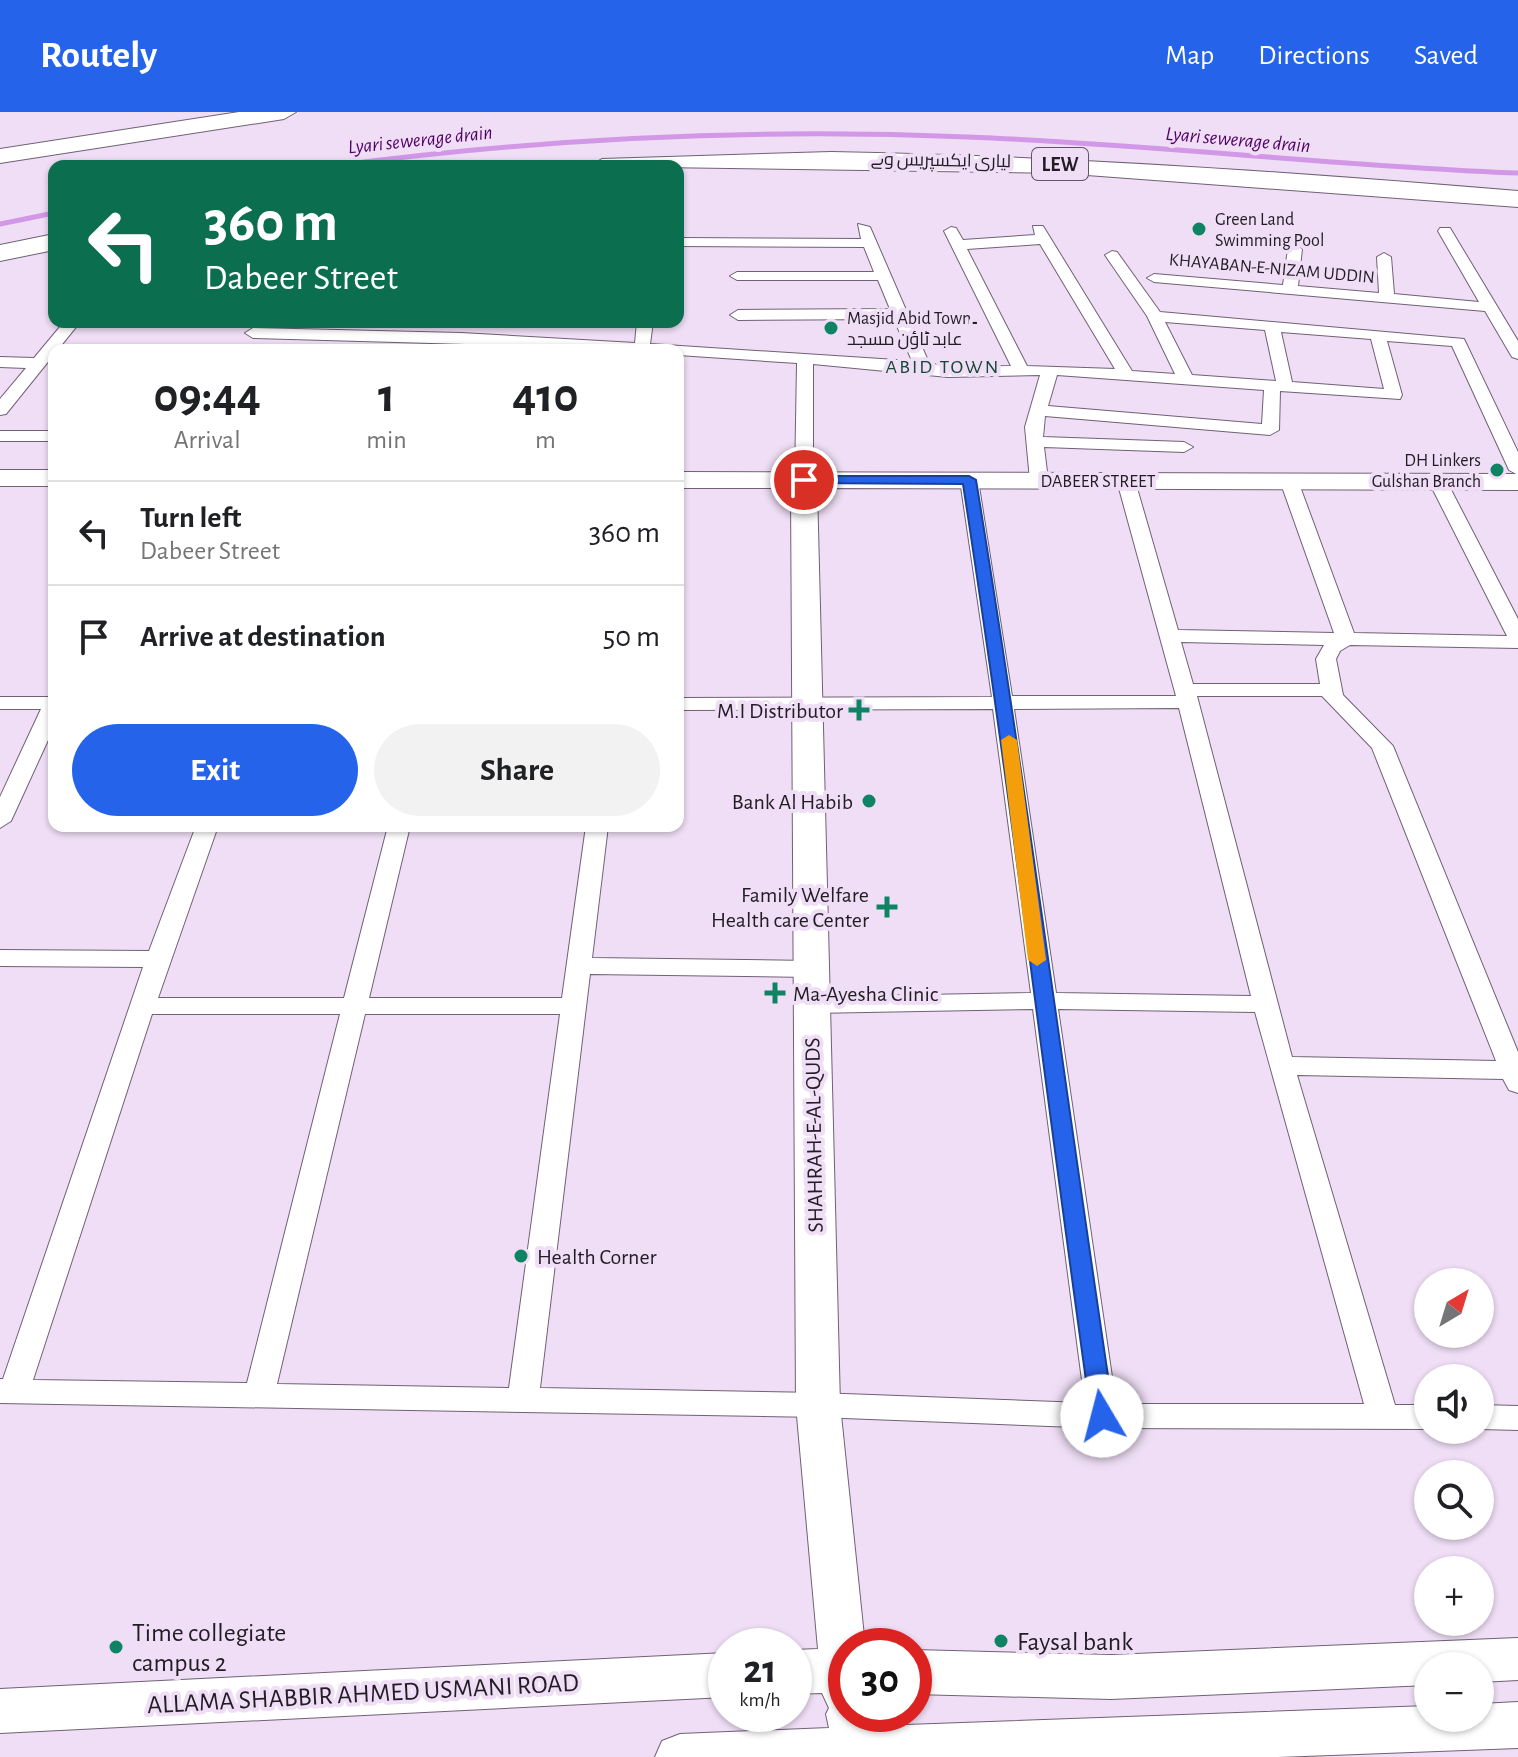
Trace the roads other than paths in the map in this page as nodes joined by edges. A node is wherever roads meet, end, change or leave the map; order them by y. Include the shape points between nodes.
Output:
1 (284, 112) edge
2 (0, 156) edge
3 (684, 162) edge
4 (1518, 199) edge
5 (863, 227) dead end
6 (1445, 231) dead end
7 (684, 242) edge
8 (736, 242) junction
9 (48, 243) edge
10 (870, 243) junction
11 (1295, 249) dead end
12 (0, 253) edge
13 (1112, 255) dead end
14 (1384, 257) dead end
15 (884, 276) junction
16 (1154, 278) dead end
17 (1290, 289) junction
18 (1387, 298) junction
19 (1489, 307) junction
20 (900, 314) junction
21 (738, 315) junction
22 (1155, 316) junction
23 (1272, 325) junction
24 (67, 328) edge
25 (544, 328) edge
26 (450, 330) edge
27 (253, 333) dead end
28 (1378, 335) junction
29 (542, 342) junction
30 (53, 344) edge
31 (575, 344) edge
32 (684, 346) edge
33 (48, 349) edge
34 (1518, 354) edge
35 (805, 359) junction
36 (0, 362) edge
37 (36, 363) junction
38 (922, 367) junction
39 (1021, 370) junction
40 (1050, 370) junction
41 (1127, 375) junction
42 (1186, 379) junction
43 (1278, 386) junction
44 (0, 410) edge
45 (1038, 410) junction
46 (0, 436) edge
47 (48, 436) edge
48 (1035, 442) junction
49 (1184, 447) dead end
50 (1518, 470) edge
51 (0, 478) edge
52 (48, 478) edge
53 (684, 480) edge
54 (804, 480) junction
55 (969, 480) junction
56 (1039, 480) junction
57 (1126, 481) junction
58 (1289, 481) junction
59 (1438, 482) junction
60 (1518, 482) edge
61 (1169, 636) junction
62 (1346, 639) junction
63 (1518, 640) edge
64 (1332, 690) junction
65 (1186, 696) junction
66 (1004, 701) junction
67 (0, 703) edge
68 (48, 703) edge
69 (684, 704) edge
70 (806, 704) junction
71 (48, 716) edge
72 (0, 821) edge
73 (205, 832) edge
74 (398, 832) edge
75 (596, 832) edge
76 (0, 958) edge
77 (158, 959) junction
78 (578, 966) junction
79 (811, 987) junction
80 (1042, 1001) junction
81 (1265, 1004) junction
82 (142, 1006) junction
83 (355, 1006) junction
84 (573, 1006) junction
85 (1281, 1066) junction
86 (1516, 1075) edge
87 (7, 1391) edge
88 (259, 1396) junction
89 (523, 1400) junction
90 (818, 1405) junction
91 (1102, 1416) junction
92 (1383, 1417) junction
93 (1414, 1417) edge
94 (1494, 1417) edge
95 (1518, 1418) edge
96 (841, 1628) edge
97 (1518, 1659) edge
98 (932, 1672) edge
99 (708, 1676) edge
100 (0, 1711) edge
101 (932, 1711) edge
102 (828, 1715) edge
103 (1518, 1725) edge
104 (680, 1757) edge

1 - 2 highway
3 - 4 highway, لیاری ایکسپریس وے / LEW via 1011,162
5 - 10 street
6 - 19 street
7 - 8 street
8 - 10 street
8 - 21 street
9 - 12 highway
10 - 15 street
11 - 17 street
13 - 22 street
14 - 18 street, KHAYABAN-E-NIZAM UDDIN
15 - 20 street
15 - 21 street
16 - 17 street, KHAYABAN-E-NIZAM UDDIN
17 - 18 street, KHAYABAN-E-NIZAM UDDIN
18 - 19 street, KHAYABAN-E-NIZAM UDDIN
19 - 34 street
20 - 21 street
20 - 38 street
21 - 32 street
21 - 35 street
22 - 23 street
22 - 42 street
23 - 28 street
23 - 43 street
24 - 30 street
25 - 29 street
26 - 27 street
26 - 29 street
28 - 43 street via 1394,395
28 - 50 street via 1458,342
29 - 31 street
33 - 37 street
35 - 38 street
35 - 54 street
36 - 37 street
37 - 44 street
38 - 39 street via 948,372
39 - 40 street
39 - 41 street via 954,238 1041,234
40 - 41 street
40 - 45 street
41 - 42 street
42 - 43 street
43 - 45 street via 1270,430
45 - 48 street
46 - 47 street
48 - 49 street
48 - 56 street
51 - 52 street
53 - 54 street, DABEER STREET
54 - 55 street, DABEER STREET
54 - 70 street, SHAHRAH-E-AL-QUDS
55 - 56 street, DABEER STREET
55 - 66 street
56 - 57 street, DABEER STREET
57 - 58 street, DABEER STREET
57 - 61 street
58 - 59 street, DABEER STREET
58 - 62 street
59 - 60 street, DABEER STREET
59 - 63 street
61 - 62 street
61 - 65 street
62 - 63 street
62 - 64 street via 1332,647 1326,659
64 - 65 street
64 - 86 street via 1382,746
65 - 66 street
65 - 81 street
66 - 70 street
66 - 80 street
67 - 68 street
69 - 70 street
70 - 79 street, SHAHRAH-E-AL-QUDS
71 - 72 street
73 - 77 street
74 - 83 street
75 - 78 street
76 - 77 street
77 - 82 street
78 - 79 street
78 - 84 street
79 - 80 street
79 - 90 street, SHAHRAH-E-AL-QUDS
80 - 81 street
80 - 91 street
81 - 85 street
82 - 83 street
82 - 87 street
83 - 84 street
83 - 88 street
84 - 89 street
85 - 86 street
85 - 92 street
87 - 88 street
88 - 89 street
89 - 90 street
90 - 91 street
90 - 96 street, SHAHRAH-E-AL-QUDS
91 - 92 street
92 - 93 street
94 - 95 street
97 - 98 street via 1111,1677
99 - 100 street, ALLAMA SHABBIR AHMED USMANI ROAD
101 - 103 street
102 - 104 street

